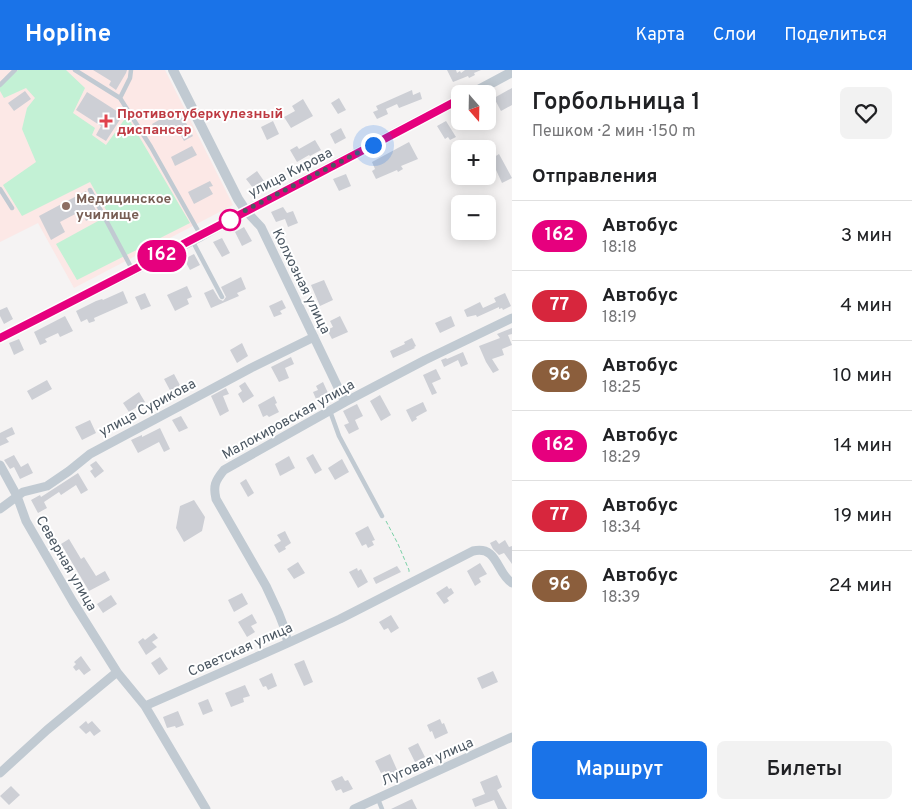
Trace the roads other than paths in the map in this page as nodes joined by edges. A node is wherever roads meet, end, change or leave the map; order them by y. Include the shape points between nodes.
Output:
1 (15, 70) edge
2 (75, 70) edge
3 (131, 70) edge
4 (173, 70) edge
5 (512, 72) edge
6 (0, 85) edge
7 (488, 85) edge
8 (120, 98) junction
9 (451, 104) edge
10 (0, 190) edge
11 (90, 190) dead end
12 (12, 208) dead end
13 (246, 210) junction
14 (197, 238) junction
15 (133, 270) junction
16 (222, 297) dead end
17 (512, 318) edge
18 (314, 337) junction
19 (0, 338) edge
20 (345, 402) junction
21 (330, 411) junction
22 (0, 465) edge
23 (16, 496) junction
24 (0, 509) edge
25 (382, 516) road end
26 (512, 583) edge
27 (288, 643) junction
28 (117, 672) junction
29 (145, 706) junction
30 (512, 737) edge
31 (0, 773) edge
32 (378, 798) junction
33 (206, 809) edge
34 (354, 809) edge
35 (382, 809) edge

1 - 6 lane
2 - 8 lane
3 - 8 lane
4 - 13 street, Колхозная улица
5 - 7 street
8 - 14 lane via 151,147
9 - 13 street, улица Кирова
10 - 12 lane
11 - 15 lane
13 - 14 street, улица Кирова
13 - 18 street, Колхозная улица via 261,227
14 - 15 street, улица Кирова
14 - 16 lane
15 - 19 street, улица Кирова
17 - 20 street, Малокировская улица
18 - 20 street, Колхозная улица
18 - 23 street, улица Сурикова via 90,454 47,486
20 - 21 street, Малокировская улица
21 - 25 lane via 339,436
21 - 27 street, Малокировская улица via 224,470 214,486 216,499 266,586
22 - 23 street, Северная улица
23 - 24 street, улица Сурикова
23 - 28 street, Северная улица via 26,521
26 - 27 street, Советская улица via 506,579 495,559 479,549
27 - 29 street, Советская улица
28 - 29 street
28 - 31 street
29 - 33 street
30 - 32 street, Луговая улица
32 - 34 street, Луговая улица
32 - 35 lane

